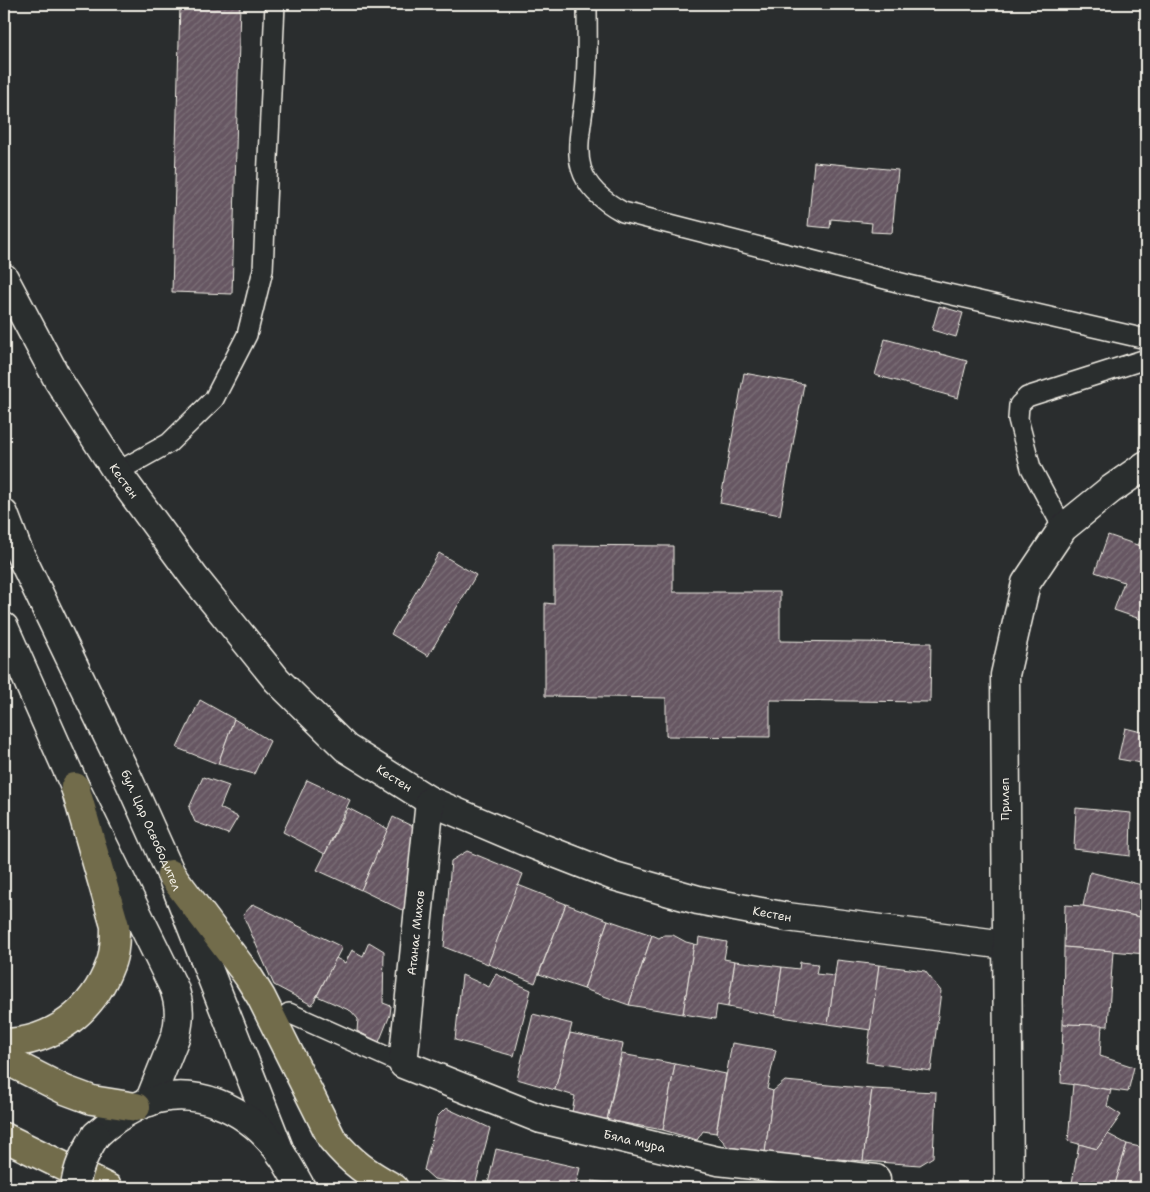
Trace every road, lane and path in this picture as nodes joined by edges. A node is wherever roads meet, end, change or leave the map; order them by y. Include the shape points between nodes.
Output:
1 (275, 4) edge
2 (587, 4) edge
3 (4, 278) edge
4 (1146, 339) edge
5 (1146, 359) edge
6 (1146, 465) edge
7 (117, 472) junction
8 (4, 514) edge
9 (1063, 528) junction
10 (4, 627) edge
11 (75, 787) junction
12 (430, 801) junction
13 (172, 874) junction
14 (1006, 945) junction
15 (289, 1013) dead end
16 (4, 1044) edge
17 (4, 1059) edge
18 (403, 1064) junction
19 (143, 1104) junction
20 (4, 1137) edge
21 (281, 1154) junction
22 (876, 1179) dead end
23 (75, 1188) edge
24 (108, 1188) edge
25 (301, 1188) edge
26 (394, 1188) edge
27 (1009, 1188) edge

1 - 7 lane via 263,270 247,335 214,400 169,443
2 - 4 lane via 586,82 578,158 594,192 607,204 623,212 900,283
3 - 7 street, Кестен via 58,380
5 - 9 lane via 1032,395 1019,406 1018,419 1032,468
6 - 9 street, Прилеп
7 - 12 street, Кестен via 194,577 278,680 346,748
8 - 13 street, бул. Цар Освободител via 17,548
9 - 14 street, Прилеп via 1026,582 1005,675
10 - 11 street
11 - 16 highway via 115,926 115,946 110,965 88,1002 73,1018 55,1031 32,1041
11 - 19 street via 179,1003 176,1035
12 - 14 street, Кестен via 614,876 698,900 786,917
12 - 18 street, Атанас Михов
13 - 21 street, бул. Цар Освободител
13 - 26 highway via 261,997 332,1139 347,1157
14 - 27 street, Прилеп
15 - 18 lane
17 - 19 highway via 92,1100
18 - 22 street, Бяла мура via 541,1119 718,1161
19 - 21 street via 185,1096 213,1101 246,1118
19 - 23 street, bridge via 96,1135 79,1167
20 - 24 highway
21 - 25 street

